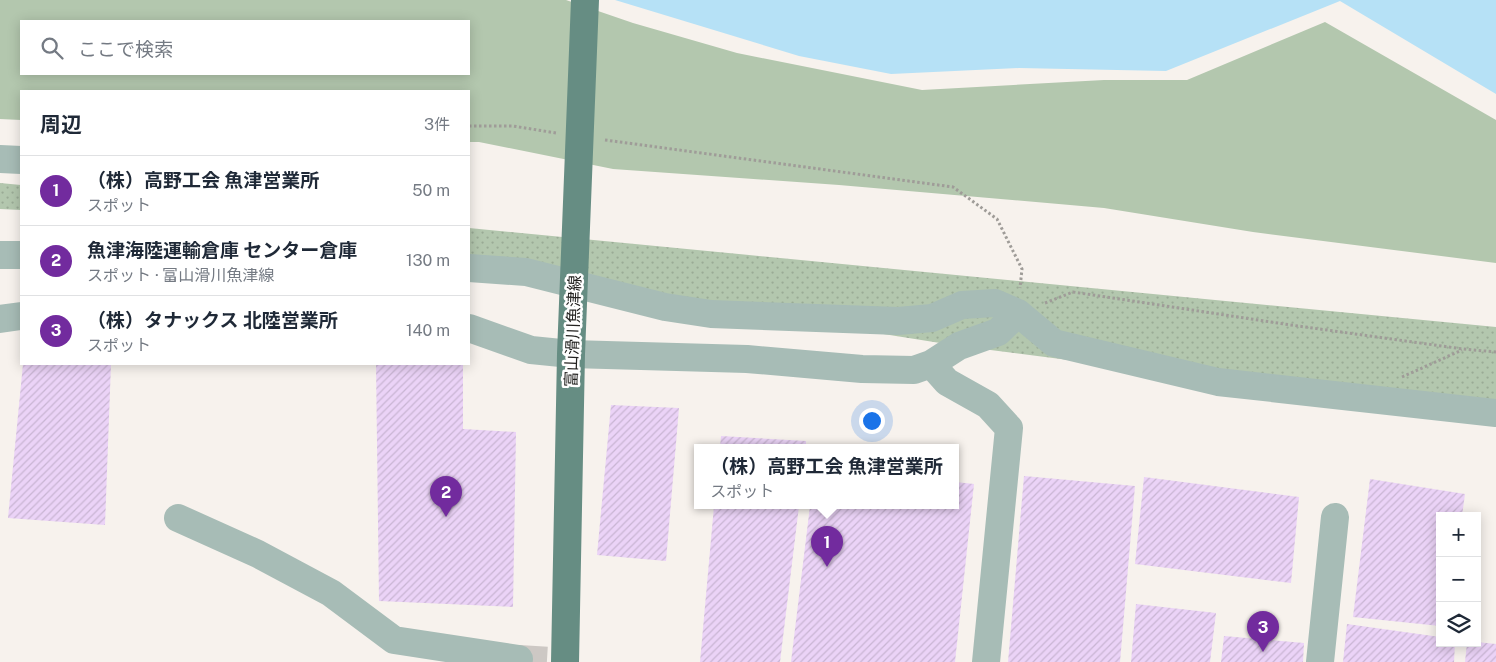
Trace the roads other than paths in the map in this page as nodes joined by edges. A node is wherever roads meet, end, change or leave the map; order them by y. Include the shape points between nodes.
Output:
1 (585, 0) edge
2 (0, 160) edge
3 (20, 160) edge
4 (0, 255) edge
5 (20, 255) edge
6 (470, 268) edge
7 (1018, 313) junction
8 (20, 316) edge
9 (0, 319) edge
10 (470, 328) edge
11 (572, 344) junction
12 (931, 364) junction
13 (1496, 413) edge
14 (1335, 517) dead end
15 (178, 518) dead end
16 (519, 659) dead end
17 (565, 662) edge
18 (986, 662) edge
19 (1320, 662) edge

1 - 11 main road, 富山滑川魚津線
2 - 3 street
4 - 5 street
6 - 7 street via 526,272 665,308 711,314 898,320 932,318 962,305 994,304
7 - 12 street via 998,332 960,346
7 - 13 street via 1054,343 1218,382
8 - 9 street
10 - 11 street via 531,350
11 - 12 street via 862,369 914,370
11 - 17 main road, 富山滑川魚津線
12 - 18 street via 947,382 988,405 1009,428
14 - 19 street
15 - 16 street via 258,554 331,593 394,640

